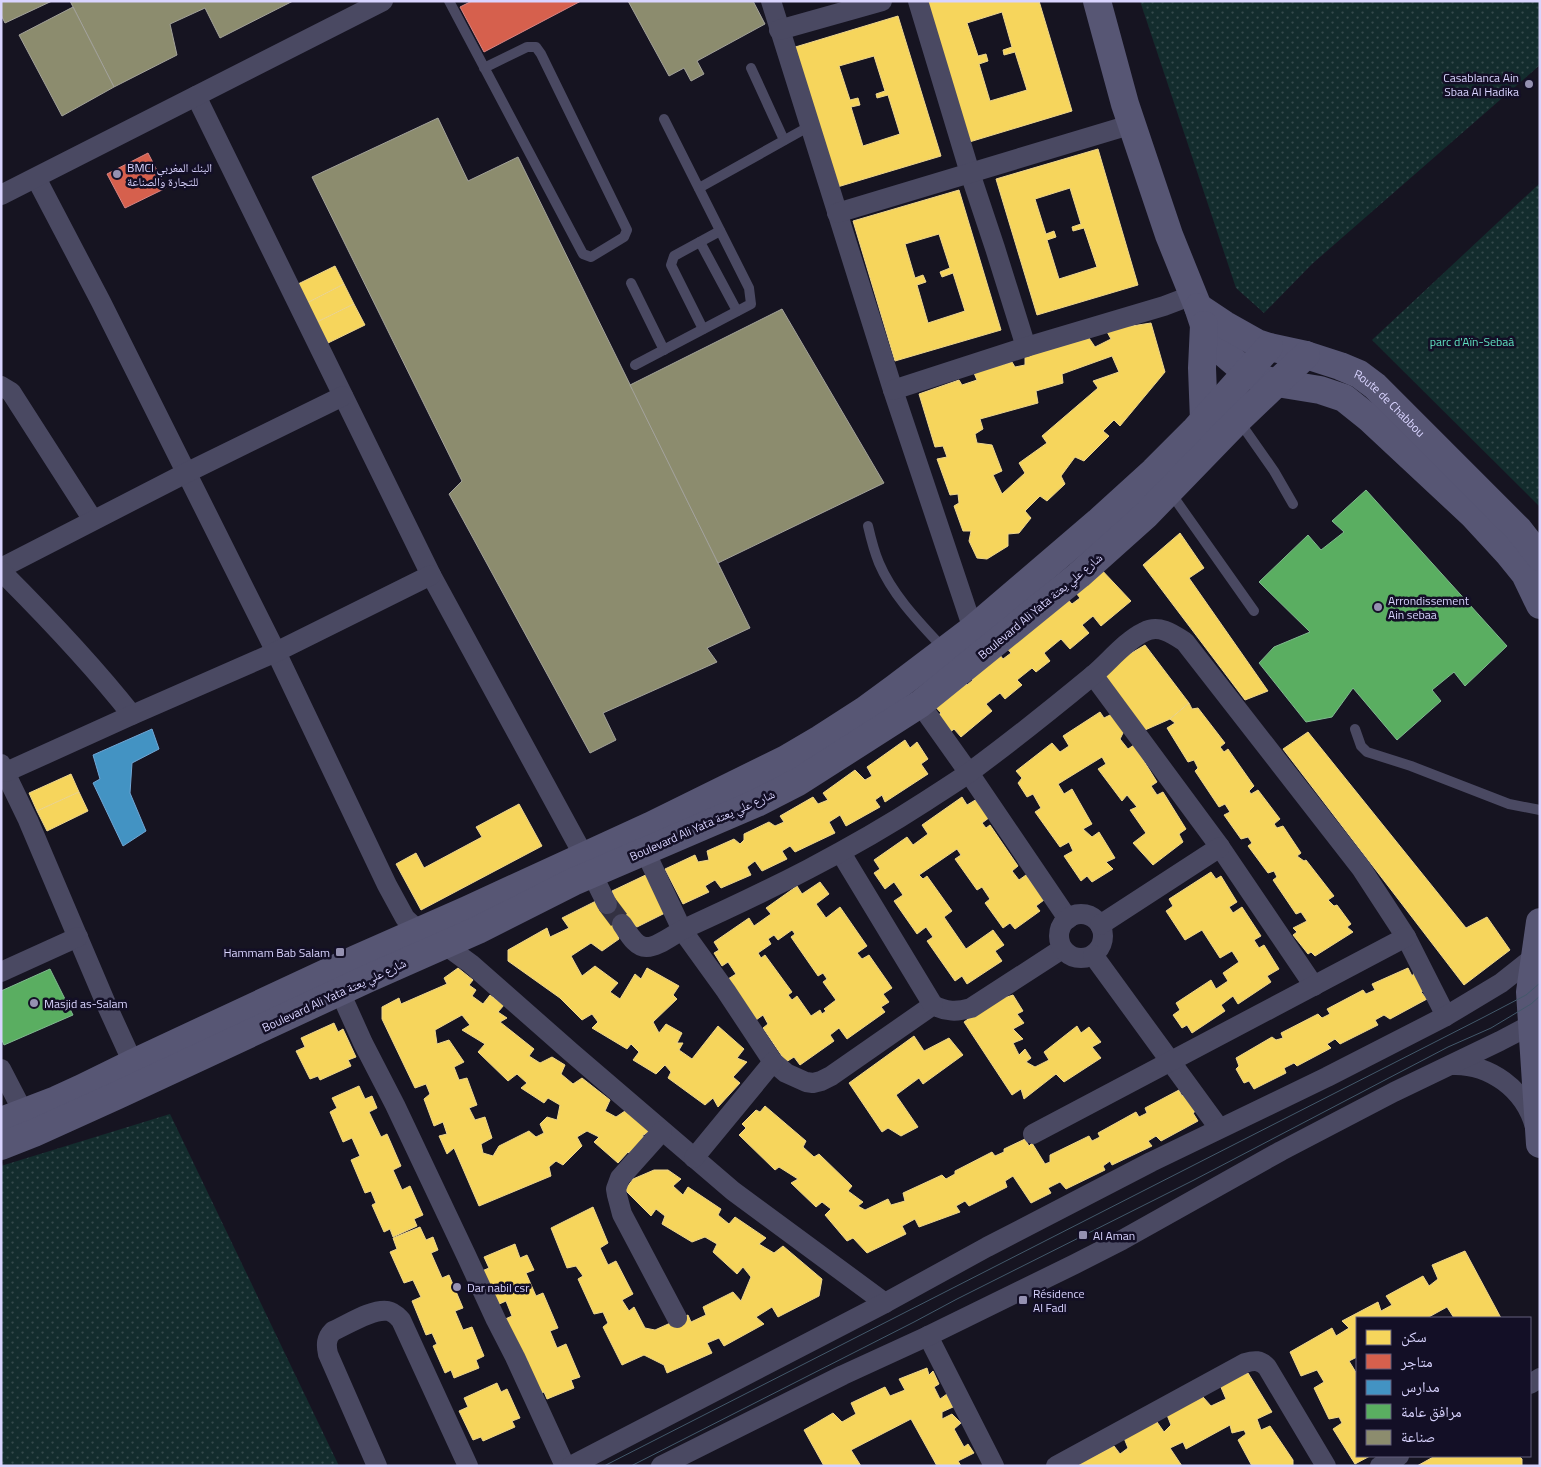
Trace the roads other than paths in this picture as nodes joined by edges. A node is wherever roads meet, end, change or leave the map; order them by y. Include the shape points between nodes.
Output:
1 (383, 1) edge
2 (449, 1) edge
3 (771, 1) edge
4 (882, 1) edge
5 (918, 1) edge
6 (1097, 1) edge
7 (779, 30) junction
8 (484, 68) junction
9 (751, 68) dead end
10 (196, 96) junction
11 (664, 119) dead end
12 (1132, 124) junction
13 (810, 126) junction
14 (784, 140) junction
15 (970, 173) junction
16 (36, 178) junction
17 (699, 188) junction
18 (1, 196) edge
19 (837, 213) junction
20 (720, 231) junction
21 (700, 242) junction
22 (631, 283) dead end
23 (1198, 309) junction
24 (737, 311) junction
25 (704, 329) junction
26 (1026, 347) junction
27 (1269, 347) junction
28 (664, 350) junction
29 (1306, 355) junction
30 (635, 365) dead end
31 (1246, 372) junction
32 (1277, 383) junction
33 (1, 386) edge
34 (893, 390) junction
35 (343, 396) junction
36 (1238, 420) junction
37 (1204, 421) junction
38 (186, 473) junction
39 (1170, 491) junction
40 (1293, 504) dead end
41 (93, 520) junction
42 (868, 526) dead end
43 (1540, 557) edge
44 (1, 569) edge
45 (431, 576) junction
46 (1540, 605) edge
47 (1254, 611) dead end
48 (973, 629) junction
49 (945, 650) junction
50 (276, 652) junction
51 (1093, 675) junction
52 (920, 704) junction
53 (132, 715) junction
54 (1355, 729) dead end
55 (4, 768) edge
56 (970, 773) junction
57 (1540, 810) edge
58 (1220, 846) junction
59 (644, 851) junction
60 (841, 853) junction
61 (588, 865) junction
62 (607, 904) tunnel mouth
63 (1068, 919) junction
64 (1540, 922) edge
65 (622, 924) tunnel mouth
66 (1100, 925) junction
67 (682, 930) junction
68 (419, 931) junction
69 (78, 937) junction
70 (1406, 937) junction
71 (445, 945) junction
72 (1062, 949) junction
73 (1093, 955) junction
74 (1534, 957) junction
75 (1, 972) edge
76 (1314, 986) junction
77 (340, 992) junction
78 (933, 1004) junction
79 (1446, 1016) junction
80 (1536, 1022) edge
81 (1171, 1061) junction
82 (133, 1062) junction
83 (774, 1062) junction
84 (1449, 1065) junction
85 (1, 1070) edge
86 (19, 1122) edge
87 (1219, 1128) junction
88 (662, 1131) junction
89 (1033, 1134) dead end
90 (1, 1146) edge
91 (1540, 1146) edge
92 (694, 1158) junction
93 (885, 1303) junction
94 (677, 1318) dead end
95 (928, 1336) junction
96 (1397, 1457) edge
97 (377, 1466) edge
98 (468, 1466) edge
99 (565, 1466) edge
100 (571, 1466) edge
101 (661, 1466) edge
102 (994, 1466) edge
103 (1056, 1466) edge
104 (1326, 1466) edge
105 (1380, 1466) edge

1 - 10 street
2 - 8 lane
3 - 7 street
4 - 7 street
5 - 15 street
6 - 12 street
7 - 13 street
8 - 8 lane via 527,47 536,47 627,230 624,237 591,257 583,254
9 - 14 lane
10 - 16 street
10 - 35 street
11 - 17 lane
12 - 15 street
12 - 23 street
13 - 14 lane
13 - 19 street
14 - 17 lane
15 - 19 street
15 - 26 street
16 - 18 street
16 - 38 street
17 - 20 lane
19 - 34 street
20 - 21 lane
20 - 24 lane via 749,288 751,304
21 - 24 lane
21 - 25 lane via 674,256 671,266
22 - 28 lane
23 - 26 street via 1164,306
23 - 27 street, Route de Chabbou
23 - 31 street via 1225,354
23 - 37 street
24 - 25 lane
25 - 28 lane
26 - 34 street
27 - 29 street, Route de Chabbou
27 - 31 street, Boulevard Ali Yata شارع علي يعتة
28 - 30 lane
29 - 32 street, Boulevard Ali Yata شارع علي يعتة
29 - 43 street, Route de Chabbou via 1359,374 1375,386 1519,530
31 - 32 street, Route de Chabbou
31 - 37 street, Boulevard Ali Yata شارع علي يعتة
32 - 36 street, Boulevard Ali Yata شارع علي يعتة
32 - 46 street, Route de Chabbou via 1320,390 1344,398 1369,418 1508,552 1525,574
33 - 41 street via 11,392
34 - 48 street
35 - 38 street
35 - 45 street
36 - 39 street, Boulevard Ali Yata شارع علي يعتة
36 - 40 lane
37 - 48 street, Boulevard Ali Yata شارع علي يعتة via 1098,522
38 - 41 street
38 - 50 street
39 - 47 lane
39 - 52 street, Boulevard Ali Yata شارع علي يعتة via 1079,576
41 - 44 street
42 - 49 lane via 879,564 889,581
44 - 53 street
45 - 50 street
45 - 61 street
48 - 49 street, Boulevard Ali Yata شارع علي يعتة
49 - 61 street, Boulevard Ali Yata شارع علي يعتة via 865,710 786,759 650,826
50 - 53 street
50 - 68 street via 396,903 405,918
51 - 56 street
51 - 58 street
51 - 70 street via 1132,640 1151,629 1161,629 1185,642 1361,868
52 - 56 street
52 - 59 street, Boulevard Ali Yata شارع علي يعتة via 798,782
53 - 55 street
54 - 57 lane via 1361,746 1367,752 1508,804
55 - 69 street
56 - 60 street
56 - 63 street
58 - 66 street
58 - 76 street
59 - 61 street, Boulevard Ali Yata شارع علي يعتة
59 - 67 street
60 - 67 street
60 - 78 street
61 - 62 street
61 - 68 street, Boulevard Ali Yata شارع علي يعتة
61 - 71 street, Boulevard Ali Yata شارع علي يعتة via 573,882
63 - 66 street via 1085,915
63 - 72 street via 1059,933
64 - 74 street
65 - 67 street via 639,945 648,947
66 - 73 street via 1103,938
67 - 83 street
68 - 71 street
68 - 82 street, Boulevard Ali Yata شارع علي يعتة
69 - 75 street
69 - 82 street
70 - 76 street
70 - 79 street
71 - 77 street, Boulevard Ali Yata شارع علي يعتة
71 - 88 street
72 - 73 street via 1080,959
72 - 78 street via 971,1008 947,1011
73 - 81 street
74 - 79 street via 1501,983
74 - 80 street via 1530,992
76 - 81 street
77 - 86 street, Boulevard Ali Yata شارع علي يعتة
77 - 99 street
78 - 83 street via 821,1081 806,1082 786,1073
79 - 87 street
80 - 84 street
80 - 91 street
81 - 87 street
81 - 89 street
82 - 86 street, Boulevard Ali Yata شارع علي يعتة
83 - 92 street
84 - 91 street via 1479,1068 1509,1086 1527,1109
84 - 95 street via 1281,1151 1122,1240
85 - 86 street
86 - 90 street, Boulevard Ali Yata شارع علي يعتة
87 - 93 street
88 - 92 street
88 - 94 street via 620,1178 616,1189 622,1214
92 - 93 street
93 - 100 street
95 - 101 street
95 - 102 street
96 - 105 street
97 - 98 street via 328,1354 327,1342 333,1332 372,1313 386,1311 396,1314 401,1320
103 - 104 street via 1245,1363 1258,1361 1266,1367

